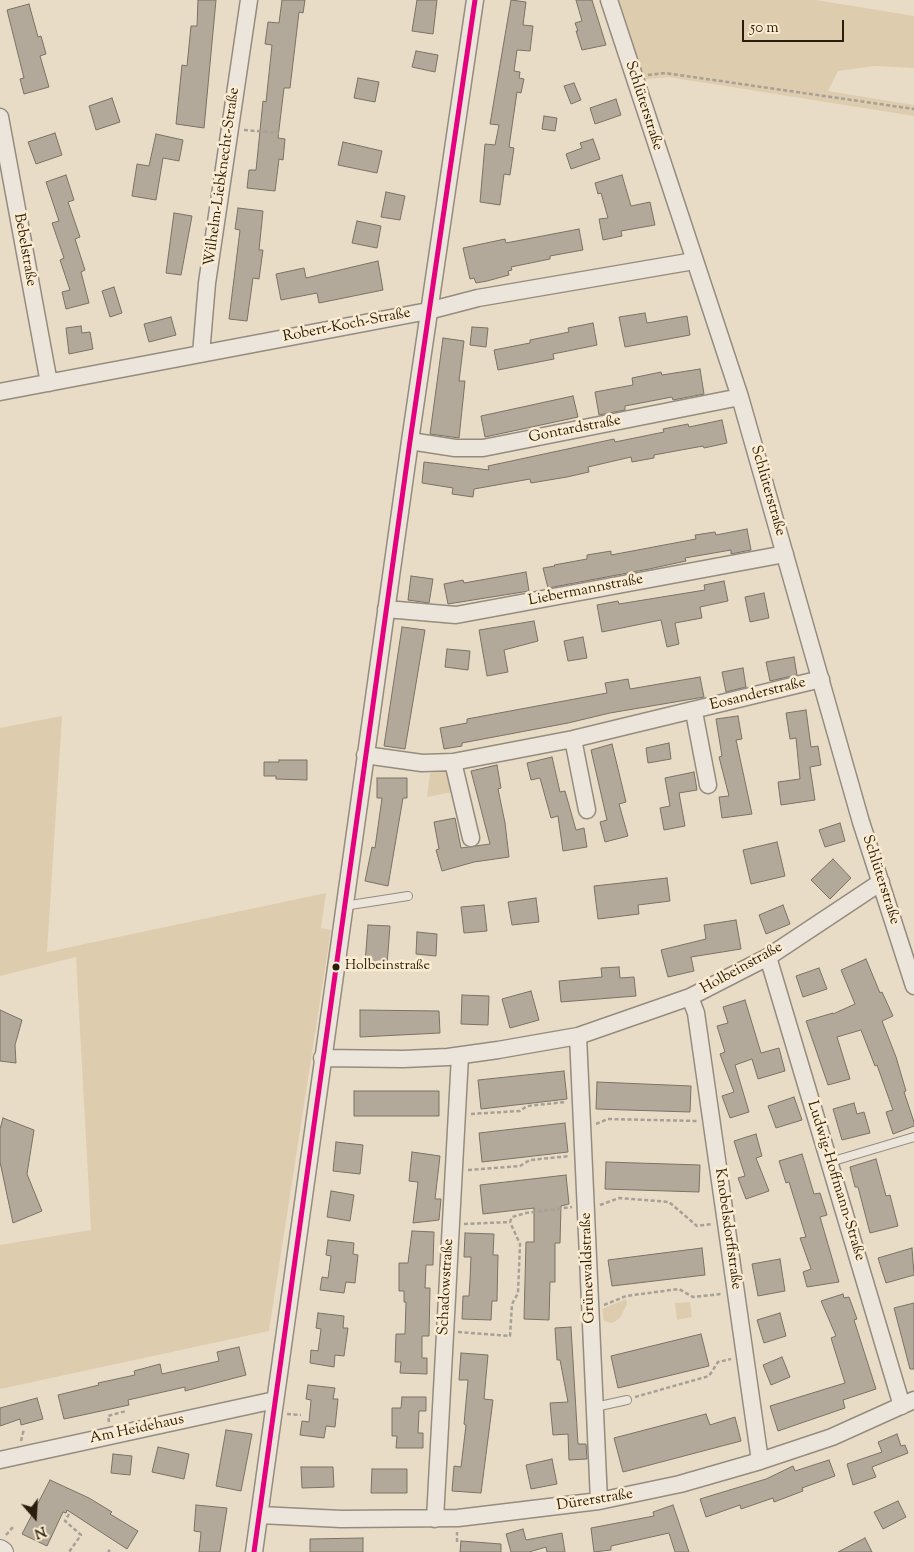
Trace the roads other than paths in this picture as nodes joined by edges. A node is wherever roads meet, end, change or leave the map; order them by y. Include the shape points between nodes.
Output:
1 (249, 0) edge
2 (474, 0) edge
3 (609, 0) edge
4 (0, 117) edge
5 (694, 261) junction
6 (428, 311) junction
7 (201, 354) junction
8 (48, 383) junction
9 (0, 392) edge
10 (740, 397) junction
11 (410, 440) junction
12 (785, 554) junction
13 (386, 609) junction
14 (821, 680) junction
15 (694, 712) junction
16 (573, 739) junction
17 (365, 755) junction
18 (453, 762) junction
19 (708, 785) dead end
20 (587, 810) dead end
21 (471, 838) dead end
22 (881, 882) junction
23 (408, 896) dead end
24 (344, 906) junction
25 (768, 956) junction
26 (914, 986) edge
27 (690, 997) junction
28 (578, 1036) junction
29 (460, 1056) junction
30 (322, 1058) junction
31 (914, 1137) edge
32 (830, 1162) junction
33 (275, 1400) junction
34 (627, 1400) road end
35 (908, 1403) edge
36 (595, 1407) junction
37 (0, 1460) edge
38 (760, 1461) junction
39 (599, 1501) junction
40 (260, 1515) junction
41 (435, 1519) junction
42 (254, 1552) edge

1 - 7 street, Wilhelm-Liebknecht-Straße via 207,284
2 - 6 street
3 - 5 street, Schlüterstraße
4 - 8 street, Bebelstraße
5 - 6 street, Robert-Koch-Straße via 478,298
5 - 10 street, Schlüterstraße
6 - 7 street, Robert-Koch-Straße
6 - 11 street
7 - 8 street, Robert-Koch-Straße
8 - 9 street, Robert-Koch-Straße
10 - 11 street, Gontardstraße via 483,448 455,448
10 - 12 street, Schlüterstraße
11 - 13 street
12 - 13 street, Liebermannstraße via 456,615
12 - 14 street, Schlüterstraße
13 - 17 street
14 - 15 street, Eosanderstraße
14 - 22 street, Schlüterstraße
15 - 16 street, Eosanderstraße
15 - 19 street, Eosanderstraße
16 - 18 street, Eosanderstraße
16 - 20 street
17 - 18 street, Eosanderstraße via 422,764
17 - 24 street
18 - 21 street
22 - 25 street, Holbeinstraße
22 - 26 street, Schlüterstraße
23 - 24 lane
24 - 30 street
25 - 27 street, Holbeinstraße
25 - 32 street, Ludwig-Hoffmann-Straße
27 - 28 street, Holbeinstraße
27 - 38 street, Knobelsdorffstraße via 696,1013
28 - 29 street, Holbeinstraße
28 - 36 street, Grünewaldstraße
29 - 30 street, Holbeinstraße via 403,1060
29 - 41 street, Schadowstraße
30 - 33 street
31 - 32 lane
32 - 35 street, Ludwig-Hoffmann-Straße
33 - 37 street, Am Heidehaus
33 - 40 street
34 - 36 lane
35 - 38 street, Dürerstraße via 832,1437
36 - 39 street, Grünewaldstraße
38 - 39 street, Dürerstraße via 680,1484
39 - 41 street, Dürerstraße
40 - 41 street, Dürerstraße
40 - 42 street

